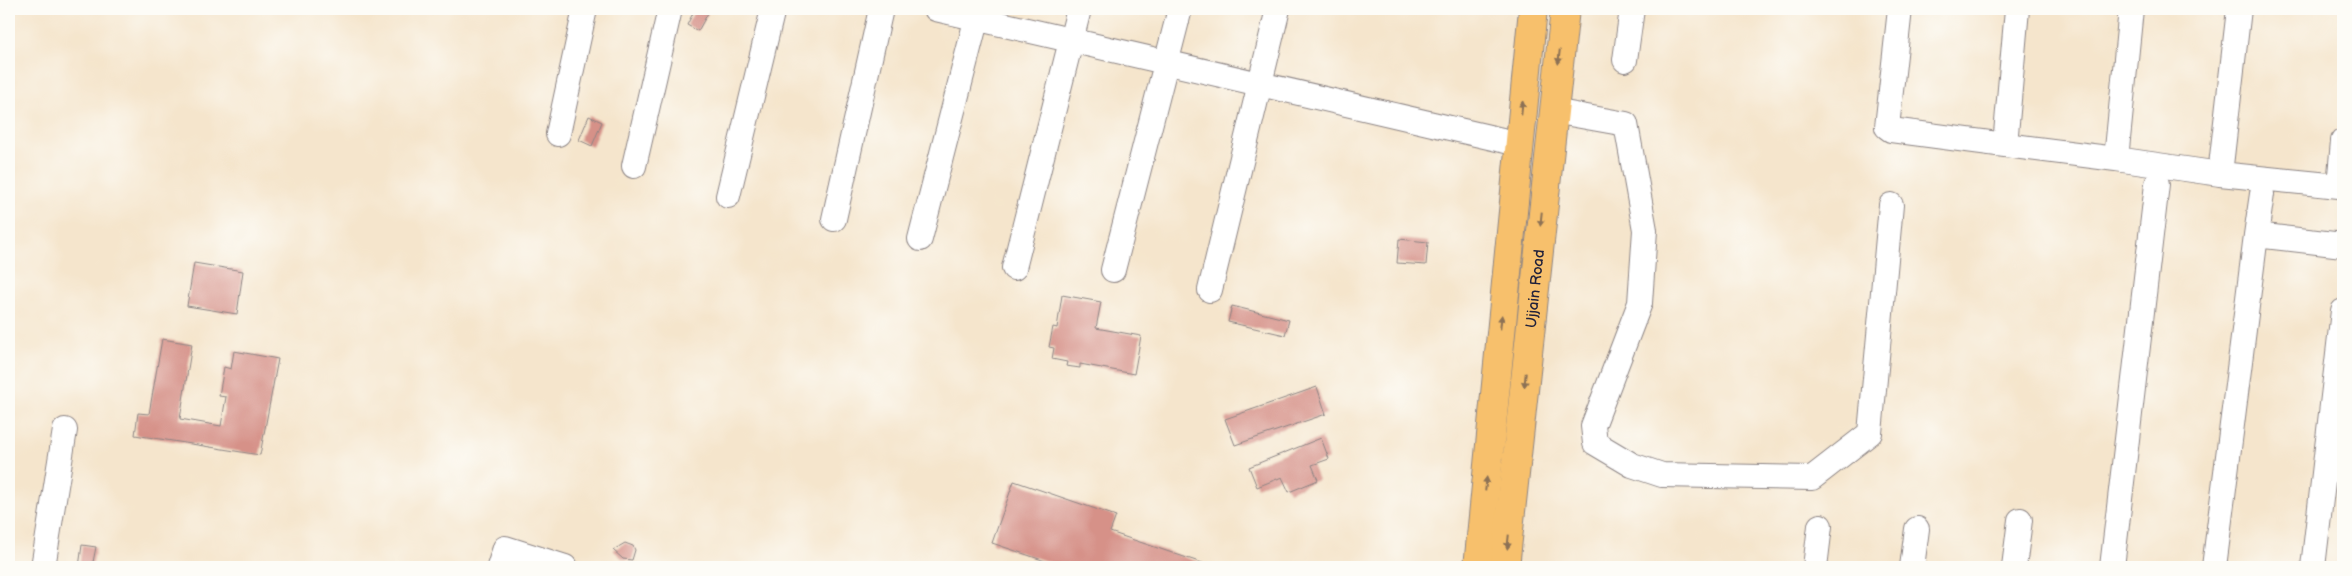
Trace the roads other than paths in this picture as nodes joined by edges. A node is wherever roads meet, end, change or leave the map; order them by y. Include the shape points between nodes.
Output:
1 (585, 9) edge
2 (670, 9) edge
3 (773, 9) edge
4 (881, 9) edge
5 (936, 9) edge
6 (1079, 9) edge
7 (1180, 9) edge
8 (1278, 9) edge
9 (1533, 9) edge
10 (1565, 9) edge
11 (1632, 9) edge
12 (1900, 9) edge
13 (2017, 9) edge
14 (2131, 9) edge
15 (2239, 9) edge
16 (978, 14) edge
17 (1071, 40) junction
18 (1625, 60) dead end
19 (1166, 63) junction
20 (1260, 84) junction
21 (1553, 111) junction
22 (558, 134) dead end
23 (2343, 142) edge
24 (1519, 144) junction
25 (2005, 145) junction
26 (2116, 159) junction
27 (634, 166) dead end
28 (2220, 174) junction
29 (2157, 184) dead end
30 (2341, 186) edge
31 (2262, 194) dead end
32 (728, 196) dead end
33 (1891, 205) dead end
34 (834, 219) dead end
35 (2256, 235) junction
36 (920, 240) dead end
37 (2343, 245) edge
38 (1014, 268) dead end
39 (1113, 270) dead end
40 (1210, 290) dead end
41 (2343, 311) edge
42 (64, 430) dead end
43 (2020, 520) dead end
44 (1820, 526) dead end
45 (1917, 529) dead end
46 (44, 567) edge
47 (499, 567) edge
48 (565, 567) edge
49 (1478, 567) edge
50 (1505, 567) edge
51 (1815, 567) edge
52 (1912, 567) edge
53 (2014, 567) edge
54 (2112, 567) edge
55 (2214, 567) edge
56 (2313, 567) edge

1 - 22 street
2 - 27 street
3 - 32 street
4 - 34 street
5 - 16 street
6 - 17 street
7 - 19 street
8 - 20 street
24 -> 9 main road, Ujjain Road
10 -> 21 main road, Ujjain Road
11 - 18 street
12 - 25 street via 1887,127
13 - 25 street
14 - 26 street
15 - 28 street
16 - 17 street
16 - 36 street
17 - 19 street
17 - 38 street
19 - 20 street
19 - 39 street
20 - 24 street
20 - 40 street
21 - 33 street via 1626,124 1645,230 1640,303 1594,426 1594,444 1632,465 1662,475 1812,478 1870,433
21 -> 50 main road, Ujjain Road
23 - 30 street
49 -> 24 main road, Ujjain Road
25 - 26 street
26 - 28 street
28 - 30 street
29 - 54 street
31 - 35 street
35 - 37 street
35 - 55 street
41 - 56 street
42 - 46 street
43 - 53 street
44 - 51 street
45 - 52 street
47 - 48 street via 505,548

